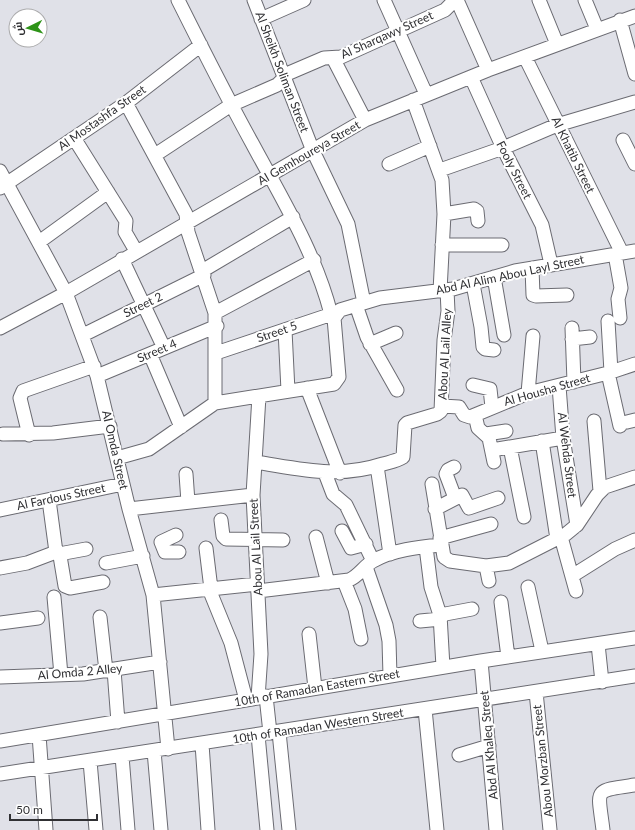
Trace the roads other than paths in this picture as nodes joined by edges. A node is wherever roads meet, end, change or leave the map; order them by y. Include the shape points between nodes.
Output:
1 (178, 0) edge
2 (254, 0) edge
3 (304, 0) edge
4 (384, 0) edge
5 (456, 0) edge
6 (539, 0) edge
7 (585, 0) edge
8 (635, 16) edge
9 (261, 19) junction
10 (620, 20) junction
11 (597, 29) junction
12 (399, 30) junction
13 (557, 44) junction
14 (201, 45) junction
15 (525, 57) junction
16 (333, 58) junction
17 (488, 70) junction
18 (635, 74) edge
19 (471, 77) junction
20 (284, 79) junction
21 (426, 94) junction
22 (413, 100) junction
23 (635, 102) edge
24 (126, 103) junction
25 (231, 105) junction
26 (365, 120) junction
27 (557, 125) junction
28 (74, 138) junction
29 (623, 140) dead end
30 (430, 146) junction
31 (503, 148) junction
32 (313, 151) junction
33 (155, 155) junction
34 (389, 164) dead end
35 (635, 164) edge
36 (440, 170) junction
37 (0, 171) edge
38 (269, 175) junction
39 (3, 186) edge
40 (108, 192) junction
41 (444, 214) junction
42 (293, 217) junction
43 (478, 221) dead end
44 (187, 223) junction
45 (39, 242) junction
46 (502, 244) dead end
47 (442, 245) junction
48 (136, 251) junction
49 (635, 251) edge
50 (618, 254) junction
51 (122, 259) junction
52 (314, 260) junction
53 (551, 264) junction
54 (532, 268) junction
55 (203, 273) junction
56 (494, 277) junction
57 (472, 284) junction
58 (444, 290) junction
59 (66, 293) junction
60 (567, 294) dead end
61 (360, 304) junction
62 (144, 305) junction
63 (334, 313) junction
64 (216, 319) junction
65 (0, 328) edge
66 (285, 330) junction
67 (396, 333) dead end
68 (504, 335) dead end
69 (83, 336) junction
70 (533, 336) dead end
71 (590, 337) dead end
72 (370, 344) junction
73 (164, 348) junction
74 (494, 350) dead end
75 (216, 353) junction
76 (150, 354) junction
77 (635, 364) edge
78 (95, 371) junction
79 (610, 373) junction
80 (574, 382) junction
81 (473, 385) dead end
82 (559, 386) junction
83 (307, 388) junction
84 (397, 390) dead end
85 (288, 391) junction
86 (528, 393) junction
87 (259, 396) junction
88 (216, 403) junction
89 (442, 406) junction
90 (492, 407) junction
91 (475, 415) junction
92 (594, 421) dead end
93 (627, 423) edge
94 (110, 426) junction
95 (181, 427) junction
96 (506, 431) dead end
97 (3, 434) dead end
98 (486, 434) junction
99 (29, 435) junction
100 (563, 438) junction
101 (542, 442) junction
102 (510, 447) junction
103 (117, 458) junction
104 (255, 462) junction
105 (377, 466) junction
106 (454, 467) dead end
107 (325, 473) junction
108 (340, 473) junction
109 (186, 474) dead end
110 (635, 477) edge
111 (123, 484) junction
112 (432, 484) dead end
113 (600, 491) junction
114 (253, 495) junction
115 (455, 498) junction
116 (498, 498) dead end
117 (48, 500) junction
118 (188, 502) junction
119 (129, 509) junction
120 (435, 509) junction
121 (0, 510) edge
122 (524, 517) dead end
123 (221, 520) dead end
124 (491, 524) dead end
125 (577, 525) junction
126 (342, 531) dead end
127 (176, 535) dead end
128 (316, 537) dead end
129 (255, 538) junction
130 (559, 538) junction
131 (283, 540) dead end
132 (635, 540) edge
133 (440, 541) junction
134 (162, 544) junction
135 (366, 544) junction
136 (426, 547) junction
137 (206, 548) dead end
138 (86, 549) dead end
139 (141, 551) junction
140 (179, 552) dead end
141 (58, 553) junction
142 (390, 554) junction
143 (106, 563) dead end
144 (369, 564) junction
145 (486, 566) junction
146 (0, 568) edge
147 (572, 576) junction
148 (344, 581) junction
149 (490, 581) dead end
150 (103, 582) dead end
151 (328, 583) junction
152 (258, 587) junction
153 (528, 587) dead end
154 (210, 589) junction
155 (576, 591) dead end
156 (153, 595) junction
157 (54, 596) dead end
158 (501, 602) dead end
159 (472, 609) dead end
160 (100, 617) dead end
161 (440, 617) junction
162 (38, 618) dead end
163 (420, 621) dead end
164 (0, 623) edge
165 (309, 634) dead end
166 (635, 638) edge
167 (361, 639) dead end
168 (598, 644) junction
169 (542, 652) junction
170 (508, 657) junction
171 (481, 661) junction
172 (160, 662) junction
173 (442, 668) junction
174 (110, 671) junction
175 (61, 675) junction
176 (390, 676) junction
177 (635, 677) edge
178 (0, 678) edge
179 (602, 682) junction
180 (315, 688) junction
181 (536, 692) junction
182 (256, 698) junction
183 (485, 700) junction
184 (425, 709) junction
185 (165, 715) junction
186 (118, 722) junction
187 (269, 733) junction
188 (39, 735) junction
189 (0, 741) edge
190 (202, 744) junction
191 (489, 746) junction
192 (168, 749) junction
193 (154, 751) junction
194 (459, 755) dead end
195 (122, 756) junction
196 (90, 761) junction
197 (41, 768) junction
198 (0, 774) edge
199 (635, 784) edge
200 (46, 830) edge
201 (96, 830) edge
202 (128, 830) edge
203 (161, 830) edge
204 (208, 830) edge
205 (267, 830) edge
206 (289, 830) edge
207 (437, 830) edge
208 (496, 830) edge
209 (550, 830) edge
210 (603, 830) edge

1 - 14 street
2 - 9 street, Al Sheikh Soliman Street
3 - 9 street
4 - 12 street
5 - 12 street, Al Sharqawy Street via 445,10
5 - 17 street
6 - 13 street
7 - 11 street
8 - 10 street, Al Gemhoureya Street
9 - 20 street, Al Sheikh Soliman Street
10 - 11 street, Al Gemhoureya Street
10 - 18 street
11 - 13 street, Al Gemhoureya Street
12 - 16 street, Al Sharqawy Street via 341,57
12 - 21 street
13 - 15 street, Al Gemhoureya Street
14 - 24 street, Al Mostashfa Street
14 - 25 street
15 - 17 street, Al Gemhoureya Street
15 - 27 street, Al Khatib Street
16 - 20 street, Al Sharqawy Street via 324,58 289,74
16 - 26 street
17 - 19 street, Al Gemhoureya Street
19 - 21 street, Al Gemhoureya Street
19 - 31 street, Fooly Street
20 - 25 street, Al Sharqawy Street via 277,85
20 - 32 street, Al Sheikh Soliman Street
21 - 22 street, Al Gemhoureya Street
22 - 26 street, Al Gemhoureya Street
22 - 30 street, Abou Al Lail Alley
23 - 27 street
24 - 28 street, Al Mostashfa Street
24 - 33 street
25 - 33 street, Al Sharqawy Street
25 - 38 street
26 - 32 street, Al Gemhoureya Street
27 - 31 street
27 - 50 street, Al Khatib Street
28 - 39 street, Al Mostashfa Street
28 - 40 street
29 - 35 street
30 - 34 street
30 - 36 street, Abou Al Lail Alley
31 - 36 street
31 - 53 street, Fooly Street via 542,225
32 - 38 street, Al Gemhoureya Street
32 - 61 street, Al Sheikh Soliman Street via 349,228
33 - 44 street via 186,214
36 - 41 street, Abou Al Lail Alley
37 - 39 street, Al Omda Street
38 - 42 street
38 - 44 street, Al Gemhoureya Street
39 - 45 street, Al Omda Street
40 - 45 street
40 - 48 street via 126,221 125,232
41 - 43 street via 474,209 477,211
41 - 47 street, Abou Al Lail Alley
42 - 52 street
42 - 55 street, Street 2
44 - 48 street, Al Gemhoureya Street
44 - 55 street
45 - 59 street, Al Omda Street
46 - 47 street
47 - 58 street, Abou Al Lail Alley
48 - 51 street, Al Gemhoureya Street
49 - 50 street, Abd Al Alim Abou Layl Street
50 - 53 street, Abd Al Alim Abou Layl Street
50 - 79 street, Al Khatib Street via 621,288 614,319
51 - 59 street, Al Gemhoureya Street
51 - 62 street
52 - 63 street
52 - 64 street, Street 4
53 - 54 street, Abd Al Alim Abou Layl Street
54 - 56 street, Abd Al Alim Abou Layl Street
54 - 60 street via 533,295
55 - 62 street, Street 2
55 - 64 street
56 - 57 street, Abd Al Alim Abou Layl Street
56 - 68 street
57 - 58 street, Abd Al Alim Abou Layl Street
57 - 74 street via 483,348
58 - 61 street, Abd Al Alim Abou Layl Street via 389,297
58 - 89 street, Abou Al Lail Alley via 448,311 444,340
59 - 65 street, Al Gemhoureya Street
59 - 69 street, Al Omda Street
61 - 63 street, Abd Al Alim Abou Layl Street
61 - 72 street, Al Sheikh Soliman Street
62 - 69 street, Street 2
62 - 73 street
63 - 66 street, Street 5
63 - 83 street via 338,380 334,384
64 - 73 street, Street 4
64 - 75 street
66 - 75 street, Street 5
66 - 85 street
67 - 72 street
69 - 78 street, Al Omda Street
70 - 86 street
71 - 80 street via 572,334
72 - 84 street, Al Sheikh Soliman Street
73 - 76 street, Street 4
75 - 88 street
76 - 78 street, Street 4
76 - 95 street
77 - 79 street, Al Housha Street
78 - 94 street, Al Omda Street
78 - 99 street, Street 4 via 23,391 20,398
79 - 80 street, Al Housha Street
79 - 93 street, Al Khatib Street
80 - 82 street, Al Housha Street
81 - 90 street via 490,389
82 - 86 street, Al Housha Street
82 - 100 street, Al Wehda Street
83 - 85 street
83 - 108 street
85 - 87 street
86 - 90 street, Al Housha Street
87 - 88 street
87 - 104 street, Abou Al Lail Street
88 - 95 street
89 - 91 street via 459,407 467,417
89 - 105 street, Abou Al Lail Alley via 437,414 406,424 403,457
90 - 91 street, Al Housha Street
91 - 98 street via 478,428
92 - 113 street
94 - 99 street
94 - 103 street, Al Omda Street
95 - 103 street via 149,449
96 - 98 street
97 - 99 street
98 - 102 street via 493,456
100 - 101 street
100 - 125 street, Al Wehda Street
101 - 102 street
101 - 130 street
102 - 122 street
103 - 111 street, Al Omda Street
104 - 107 street, Abou Al Lail Alley
104 - 114 street, Abou Al Lail Street
105 - 108 street, Abou Al Lail Alley
105 - 142 street
106 - 115 street via 446,474
107 - 108 street, Abou Al Lail Alley
107 - 135 street via 333,494 345,503
109 - 118 street
110 - 113 street via 609,485
111 - 117 street, Al Fardous Street
111 - 119 street, Al Omda Street
112 - 120 street
113 - 125 street
114 - 118 street
114 - 129 street, Abou Al Lail Street
115 - 116 street via 463,496 466,506 471,508
115 - 120 street
117 - 121 street, Al Fardous Street
117 - 141 street
118 - 119 street
119 - 139 street, Al Omda Street
120 - 133 street
123 - 129 street via 224,538
124 - 133 street
125 - 130 street
126 - 135 street via 351,548
127 - 134 street via 162,540
128 - 151 street
129 - 131 street
129 - 152 street, Abou Al Lail Street
130 - 145 street via 508,563
130 - 147 street
132 - 147 street via 615,549
133 - 136 street
133 - 145 street via 442,554 447,560
134 - 139 street
134 - 140 street via 165,552
135 - 144 street
136 - 142 street
136 - 161 street via 431,587
137 - 154 street
138 - 141 street
139 - 143 street
139 - 156 street, Al Omda Street
141 - 146 street
141 - 150 street via 65,586 70,588
142 - 144 street
144 - 148 street via 357,576
144 - 176 street via 388,633
145 - 149 street
147 - 155 street
148 - 151 street
148 - 167 street via 355,609
151 - 152 street
152 - 154 street
152 - 182 street, Abou Al Lail Street via 262,654
153 - 169 street
154 - 156 street
154 - 182 street
156 - 172 street, Al Omda Street
157 - 175 street
158 - 170 street
159 - 161 street
160 - 174 street
161 - 163 street
161 - 173 street
162 - 164 street
165 - 180 street
166 - 168 street, 10th of Ramadan Eastern Street
168 - 169 street, 10th of Ramadan Eastern Street
168 - 179 street
169 - 170 street, 10th of Ramadan Eastern Street
170 - 171 street, 10th of Ramadan Eastern Street
171 - 173 street, 10th of Ramadan Eastern Street
171 - 183 street, Abd Al Khaleq Street
172 - 174 street, Al Omda 2 Alley
172 - 185 street, Al Omda Street
173 - 176 street, 10th of Ramadan Eastern Street
174 - 175 street, Al Omda 2 Alley
174 - 186 street
175 - 178 street, Al Omda 2 Alley
176 - 180 street, 10th of Ramadan Eastern Street
177 - 179 street, 10th of Ramadan Western Street
179 - 181 street, 10th of Ramadan Western Street
180 - 182 street, 10th of Ramadan Eastern Street
181 - 183 street, 10th of Ramadan Western Street
181 - 209 street, Abou Morzban Street
182 - 185 street, 10th of Ramadan Eastern Street
182 - 187 street
183 - 184 street, 10th of Ramadan Western Street
183 - 191 street, Abd Al Khaleq Street
184 - 187 street, 10th of Ramadan Western Street
184 - 207 street
185 - 186 street, 10th of Ramadan Eastern Street
185 - 192 street, Al Omda Street
186 - 188 street, 10th of Ramadan Eastern Street
187 - 190 street, 10th of Ramadan Western Street
187 - 205 street
187 - 206 street
188 - 189 street, 10th of Ramadan Eastern Street
188 - 197 street
190 - 192 street, 10th of Ramadan Western Street
190 - 204 street
191 - 194 street
191 - 208 street, Abd Al Khaleq Street
192 - 193 street, 10th of Ramadan Western Street
193 - 195 street, 10th of Ramadan Western Street
193 - 203 street
195 - 196 street, 10th of Ramadan Western Street
195 - 202 street
196 - 197 street, 10th of Ramadan Western Street
196 - 201 street
197 - 198 street, 10th of Ramadan Western Street
197 - 200 street
199 - 210 street via 606,789 600,793

